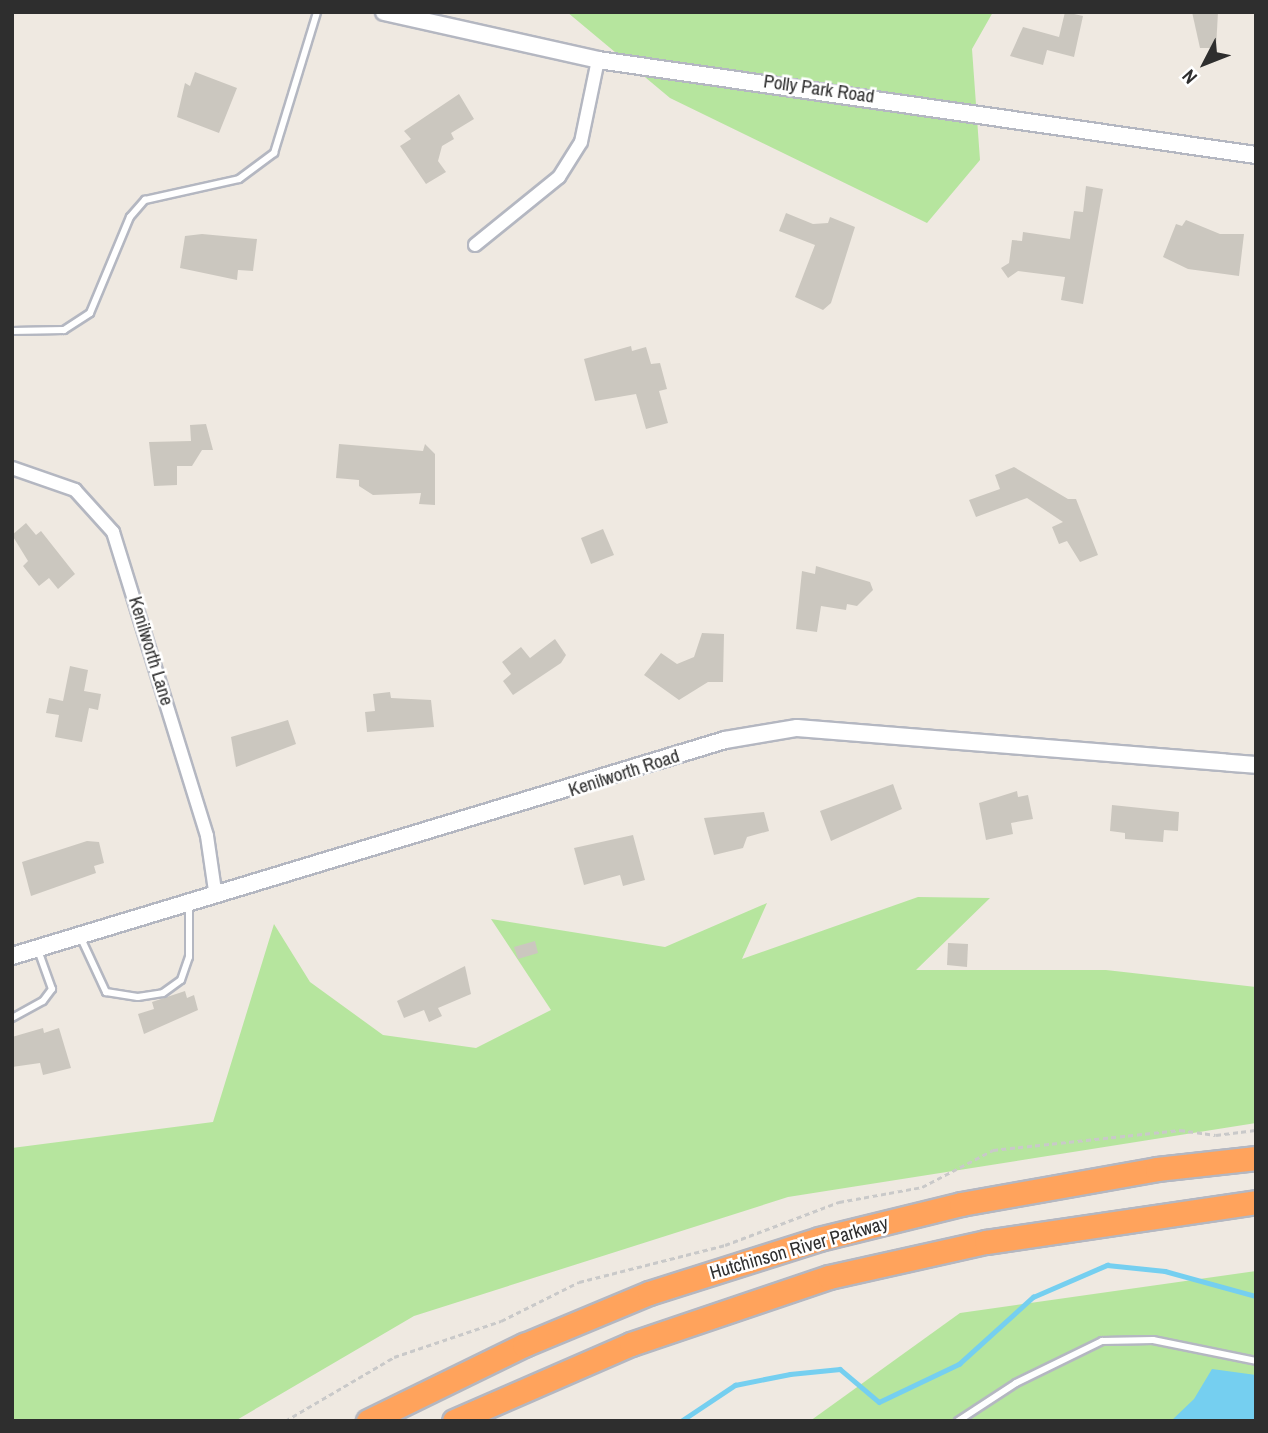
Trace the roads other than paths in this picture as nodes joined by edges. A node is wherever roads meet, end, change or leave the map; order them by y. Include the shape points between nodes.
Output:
1 (317, 12) edge
2 (384, 12) edge
3 (598, 60) junction
4 (1256, 155) edge
5 (475, 245) dead end
6 (12, 331) edge
7 (12, 468) edge
8 (1256, 765) edge
9 (215, 891) junction
10 (188, 900) junction
11 (79, 934) junction
12 (37, 948) junction
13 (12, 956) edge
14 (12, 1018) edge
15 (1256, 1157) edge
16 (1256, 1202) edge
17 (1256, 1361) edge
18 (368, 1421) edge
19 (454, 1421) edge
20 (958, 1421) edge

1 - 6 lane via 274,153 239,179 145,200 130,217 90,313 64,330
2 - 3 street, Polly Park Road
3 - 4 street, Polly Park Road
3 - 5 street via 582,142 559,177
7 - 9 street, Kenilworth Lane via 75,490 113,533 207,836
8 - 9 street, Kenilworth Road via 797,729 725,740
9 - 10 street, Kenilworth Road
10 - 11 street, Kenilworth Road
10 - 11 lane via 189,957 181,980 163,993 138,997 106,992
11 - 12 street, Kenilworth Road
12 - 13 street, Kenilworth Road
12 - 14 lane via 52,989 43,1001
15 - 18 highway, Hutchinson River Parkway via 1157,1169 987,1200 819,1239 636,1298 524,1345
16 - 19 highway, Hutchinson River Parkway via 986,1242 829,1278 631,1344
17 - 20 lane via 1153,1340 1102,1341 1016,1383

